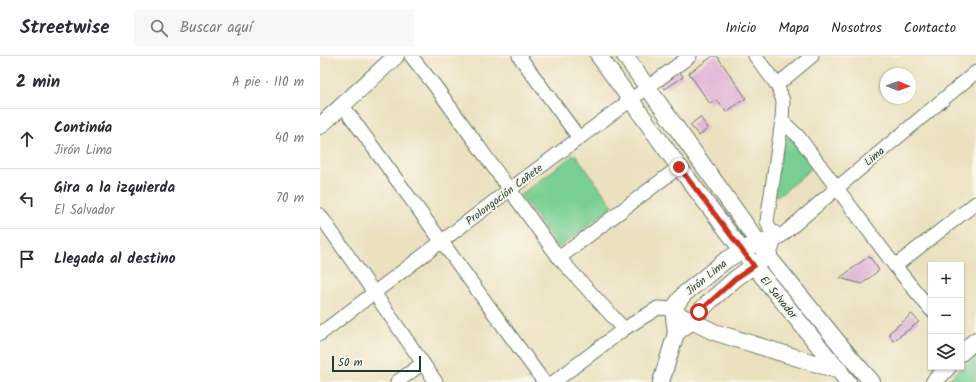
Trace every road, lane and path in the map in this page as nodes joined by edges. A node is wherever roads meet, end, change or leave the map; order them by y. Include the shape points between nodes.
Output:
1 (396, 56) edge
2 (411, 56) edge
3 (519, 56) edge
4 (599, 56) edge
5 (625, 56) edge
6 (690, 56) edge
7 (755, 56) edge
8 (812, 56) edge
9 (976, 72) edge
10 (777, 85) junction
11 (648, 87) junction
12 (630, 100) junction
13 (343, 106) junction
14 (782, 121) junction
15 (320, 126) edge
16 (578, 138) junction
17 (679, 167) junction
18 (837, 188) junction
19 (509, 190) junction
20 (976, 203) edge
21 (320, 215) edge
22 (443, 241) junction
23 (770, 244) junction
24 (743, 251) junction
25 (559, 258) junction
26 (754, 266) junction
27 (895, 266) junction
28 (374, 294) junction
29 (928, 306) edge
30 (673, 309) junction
31 (692, 321) junction
32 (624, 329) junction
33 (676, 333) junction
34 (320, 334) edge
35 (976, 340) edge
36 (964, 349) edge
37 (424, 363) junction
38 (945, 370) edge
39 (844, 377) edge
40 (397, 382) edge
41 (436, 382) edge
42 (544, 382) edge
43 (554, 382) edge
44 (661, 382) edge
45 (872, 382) edge
46 (934, 382) edge

1 - 13 street
2 - 19 street
3 - 16 street
4 - 12 street, El Salvador
5 - 11 street, El Salvador
6 - 11 street, Prolongación Cañete
7 - 10 street
8 - 10 street
9 - 18 street, Lima
10 - 14 street via 783,101
11 - 12 street, Prolongación Cañete
11 - 23 street, El Salvador
12 - 16 street, Prolongación Cañete
12 - 17 street, El Salvador
13 - 15 street
13 - 22 street
14 - 18 street via 798,136
14 - 23 street via 767,221
16 - 19 street, Prolongación Cañete
17 - 24 street, El Salvador
17 - 25 street
18 - 23 street, Lima
18 - 27 street
19 - 22 street, Prolongación Cañete
19 - 25 street
20 - 27 street
21 - 28 street
22 - 28 street, Prolongación Cañete
22 - 42 street
23 - 24 street, Jirón Lima
23 - 26 street, Jirón Lima
23 - 45 street, El Salvador via 850,357
24 - 26 street, El Salvador
24 - 30 street, Jirón Lima via 701,279 684,294
25 - 32 street
26 - 31 street, Jirón Lima via 710,301
26 - 39 street, El Salvador
27 - 29 street
28 - 34 street, Prolongación Cañete
28 - 37 street
30 - 31 street
30 - 32 street via 658,308
30 - 33 street
31 - 33 street, Jirón Lima
31 - 39 street via 714,332
32 - 43 street
33 - 44 street
35 - 36 street
37 - 40 street
37 - 41 street
38 - 46 street

